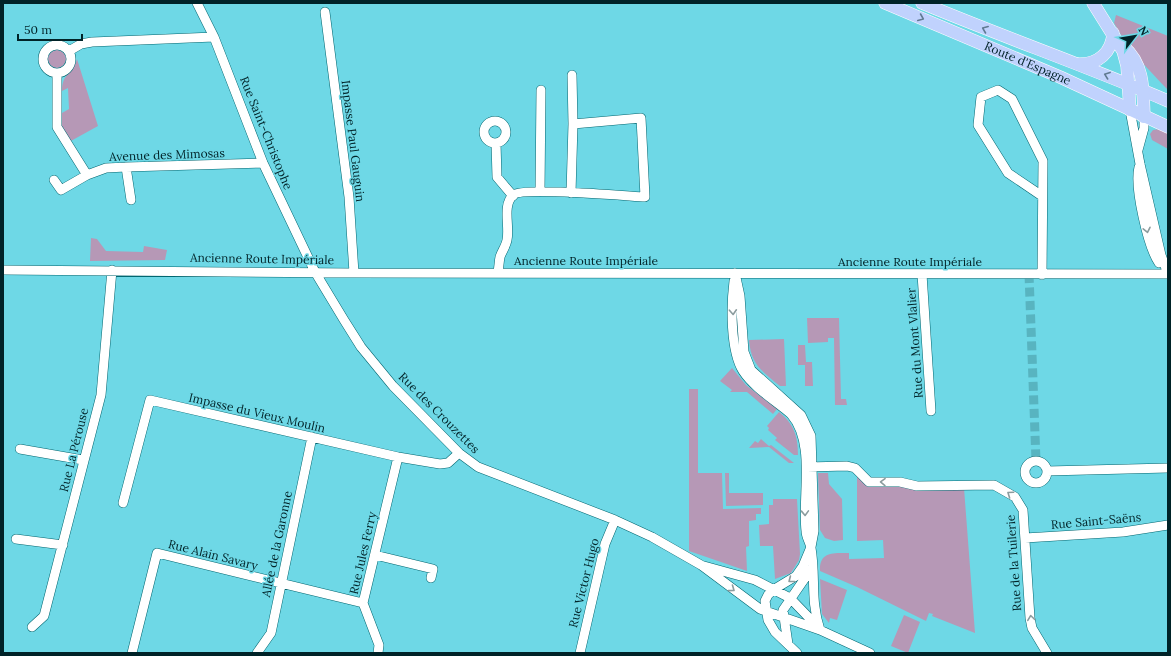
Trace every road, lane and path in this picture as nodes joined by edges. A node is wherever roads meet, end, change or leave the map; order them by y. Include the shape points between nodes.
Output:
1 (197, 3) edge
2 (885, 3) edge
3 (922, 3) edge
4 (1093, 3) edge
5 (325, 12) dead end
6 (1113, 33) junction
7 (214, 37) junction
8 (1120, 44) junction
9 (69, 51) junction
10 (1073, 63) junction
11 (58, 73) junction
12 (572, 75) dead end
13 (1127, 82) junction
14 (541, 90) dead end
15 (1143, 90) junction
16 (1168, 101) edge
17 (1130, 110) junction
18 (1144, 117) junction
19 (573, 124) junction
20 (1168, 127) edge
21 (496, 143) dead end
22 (1138, 152) junction
23 (263, 164) junction
24 (126, 167) junction
25 (87, 175) junction
26 (54, 180) dead end
27 (540, 191) junction
28 (571, 194) junction
29 (513, 196) junction
30 (1042, 196) junction
31 (131, 200) dead end
32 (3, 270) edge
33 (112, 270) junction
34 (315, 272) junction
35 (354, 272) junction
36 (498, 272) junction
37 (735, 274) junction
38 (922, 274) junction
39 (1042, 274) junction
40 (1168, 274) edge
41 (931, 411) dead end
42 (312, 437) junction
43 (20, 449) dead end
44 (458, 453) junction
45 (398, 457) junction
46 (83, 460) junction
47 (808, 467) junction
48 (1168, 468) edge
49 (1047, 471) dead end
50 (123, 503) dead end
51 (615, 520) junction
52 (1168, 525) edge
53 (1025, 538) junction
54 (16, 539) dead end
55 (63, 545) junction
56 (811, 547) junction
57 (374, 555) junction
58 (701, 565) junction
59 (812, 567) junction
60 (431, 578) dead end
61 (280, 584) junction
62 (773, 590) junction
63 (790, 598) junction
64 (363, 603) junction
65 (766, 611) junction
66 (783, 617) junction
67 (32, 627) dead end
68 (820, 630) junction
69 (788, 644) junction
70 (132, 653) edge
71 (257, 653) edge
72 (378, 653) edge
73 (580, 653) edge
74 (797, 653) edge
75 (870, 653) edge
76 (1047, 653) edge

1 - 7 street, Rue Saint-Christophe
2 -> 17 main road, Route d'Espagne via 1060,77
10 -> 3 main road, Route d'Espagne
4 - 6 main road
5 - 35 street, Impasse Paul Gauguin via 349,197
6 - 8 main road
6 - 10 main road via 1111,44 1102,57 1085,64
7 - 9 street via 92,42 81,44
7 - 23 street, Rue Saint-Christophe
8 - 13 main road via 1127,66
8 - 15 main road via 1130,52 1138,65
9 - 11 street via 70,64
9 - 11 street via 61,45 56,45 45,52 45,66
13 -> 10 main road, Route d'Espagne
11 - 25 street via 57,127
12 - 19 street
13 - 15 main road, Route d'Espagne
13 - 17 main road
14 - 27 street
15 - 16 main road, Route d'Espagne
15 - 18 main road
17 - 18 main road, Route d'Espagne
17 - 22 street
18 - 20 main road, Route d'Espagne
18 - 22 street
19 - 28 street
19 - 28 street via 641,118 645,197
21 - 29 street via 497,177
22 - 40 street via 1160,255
23 - 24 street, Avenue des Mimosas
23 - 34 street, Rue Saint-Christophe
24 - 25 street, Avenue des Mimosas via 106,168
24 - 31 street
25 - 26 street, Avenue des Mimosas via 61,190
27 - 28 street
27 - 29 street via 520,191
29 - 36 street via 508,203 507,240 500,257
30 - 30 street via 1043,161 1012,99 998,90 981,97 978,125 1008,173
30 - 39 street
32 - 33 street, Ancienne Route Impériale
33 - 34 street, Ancienne Route Impériale
33 - 46 street, Rue La Pérouse via 101,395
34 - 35 street, Ancienne Route Impériale
34 - 44 street, Rue des Crouzettes via 375,364
35 - 36 street, Ancienne Route Impériale
36 - 37 street, Ancienne Route Impériale
37 - 38 street, Ancienne Route Impériale
37 - 47 street via 732,296 737,358 749,378 796,420 804,438
38 - 39 street, Ancienne Route Impériale
38 - 41 street, Rue du Mont Vlalier
39 - 40 street, Ancienne Route Impériale
42 - 45 street, Impasse du Vieux Moulin
42 - 50 street, Impasse du Vieux Moulin via 150,400
42 - 61 street, Allée de la Garonne
43 - 46 street
44 - 45 street, Impasse du Vieux Moulin via 448,462 440,464
44 - 51 street, Rue des Crouzettes via 478,467
45 - 57 street, Rue Jules Ferry
46 - 55 street, Rue La Pérouse
53 -> 47 street, Rue de la Tuilerie via 1021,504 999,487 917,486 900,482 869,482 855,468 847,466
47 - 56 street via 806,532
48 - 49 street
51 - 58 street, Rue des Crouzettes via 652,537
51 - 73 street, Rue Victor Hugo via 605,544
52 - 53 street, Rue Saint-Saëns via 1123,532
76 -> 53 street, Rue de la Tuilerie via 1032,628 1030,618
54 - 55 street
55 - 67 street, Rue La Pérouse via 44,616
56 - 59 street
56 -> 62 street via 796,576
57 - 60 street via 433,569
57 - 64 street, Rue Jules Ferry
58 - 62 street, Rue des Crouzettes via 755,580
58 -> 65 street, Rue des Crouzettes
59 - 63 street
59 - 68 street via 814,608
61 - 64 street, Rue Alain Savary
61 - 70 street, Rue Alain Savary via 156,553
61 - 71 street, Allée de la Garonne via 271,633
62 - 63 street, Rue des Crouzettes
62 - 65 street via 765,601
63 - 66 street via 783,610
63 - 68 street, Rue des Crouzettes
64 - 72 street, Rue Jules Ferry via 379,644
65 - 66 street, Rue des Crouzettes
65 - 69 street via 775,632
66 - 68 street, Rue des Crouzettes
66 - 69 street
68 - 75 street, Rue des Crouzettes
69 - 74 street

